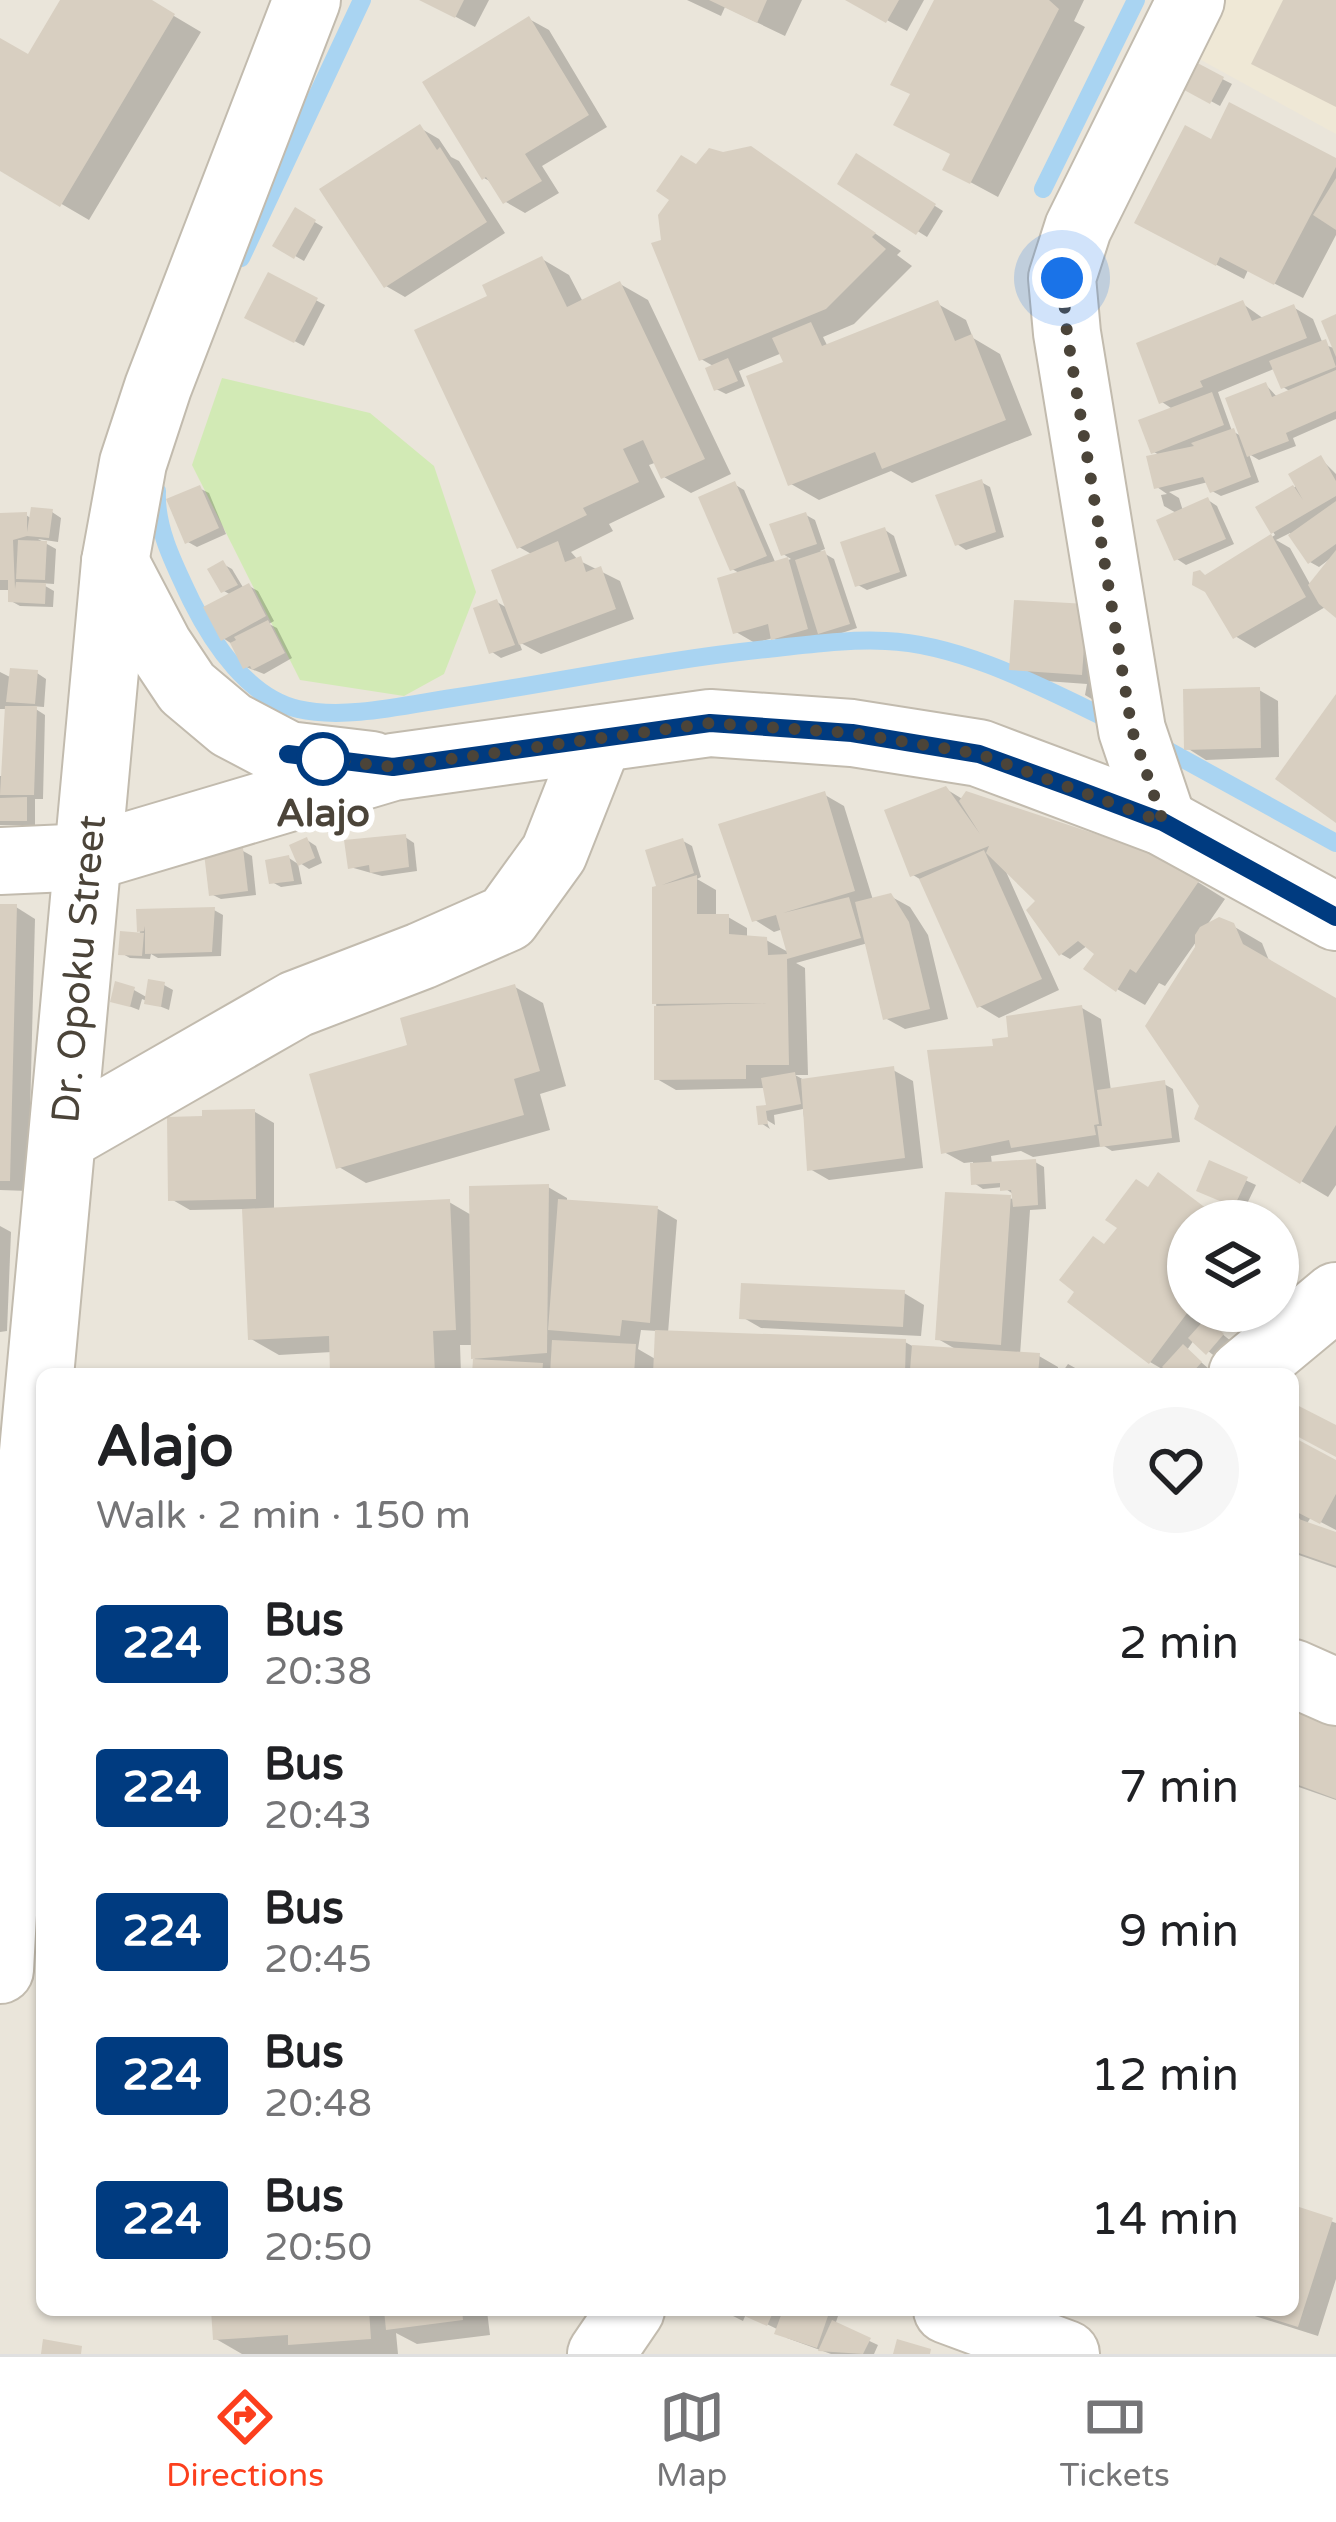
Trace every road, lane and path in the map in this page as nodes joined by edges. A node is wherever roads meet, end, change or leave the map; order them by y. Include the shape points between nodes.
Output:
1 (1191, 0) edge
2 (293, 5) edge
3 (115, 562) junction
4 (598, 739) junction
5 (393, 767) junction
6 (1163, 822) junction
7 (90, 857) junction
8 (0, 861) edge
9 (1336, 917) edge
10 (64, 1137) junction
11 (1336, 1296) edge
12 (36, 1368) edge
13 (1249, 1368) edge
14 (36, 1372) edge
15 (11, 1582) edge
16 (1299, 1676) edge
17 (1336, 1692) edge
18 (0, 1970) edge
19 (627, 2316) edge
20 (969, 2316) edge
21 (1043, 2336) edge
22 (601, 2354) edge

1 - 6 street via 1078,229 1062,278 1132,730
2 - 3 street, Dr. Opoku Street via 133,463
3 - 5 street via 187,688 231,725 288,754
3 - 7 street, Dr. Opoku Street
4 - 5 street
4 - 6 street via 710,723 852,733 979,754
4 - 10 street via 554,853 507,918 296,1004
5 - 7 street
6 - 9 street
7 - 8 street
7 - 10 street, Dr. Opoku Street
10 - 12 street, Dr. Opoku Street
11 - 13 street
14 - 15 street, Dr. Opoku Street
15 - 18 street, Dr. Opoku Street
16 - 17 street
19 - 22 street
20 - 21 street

